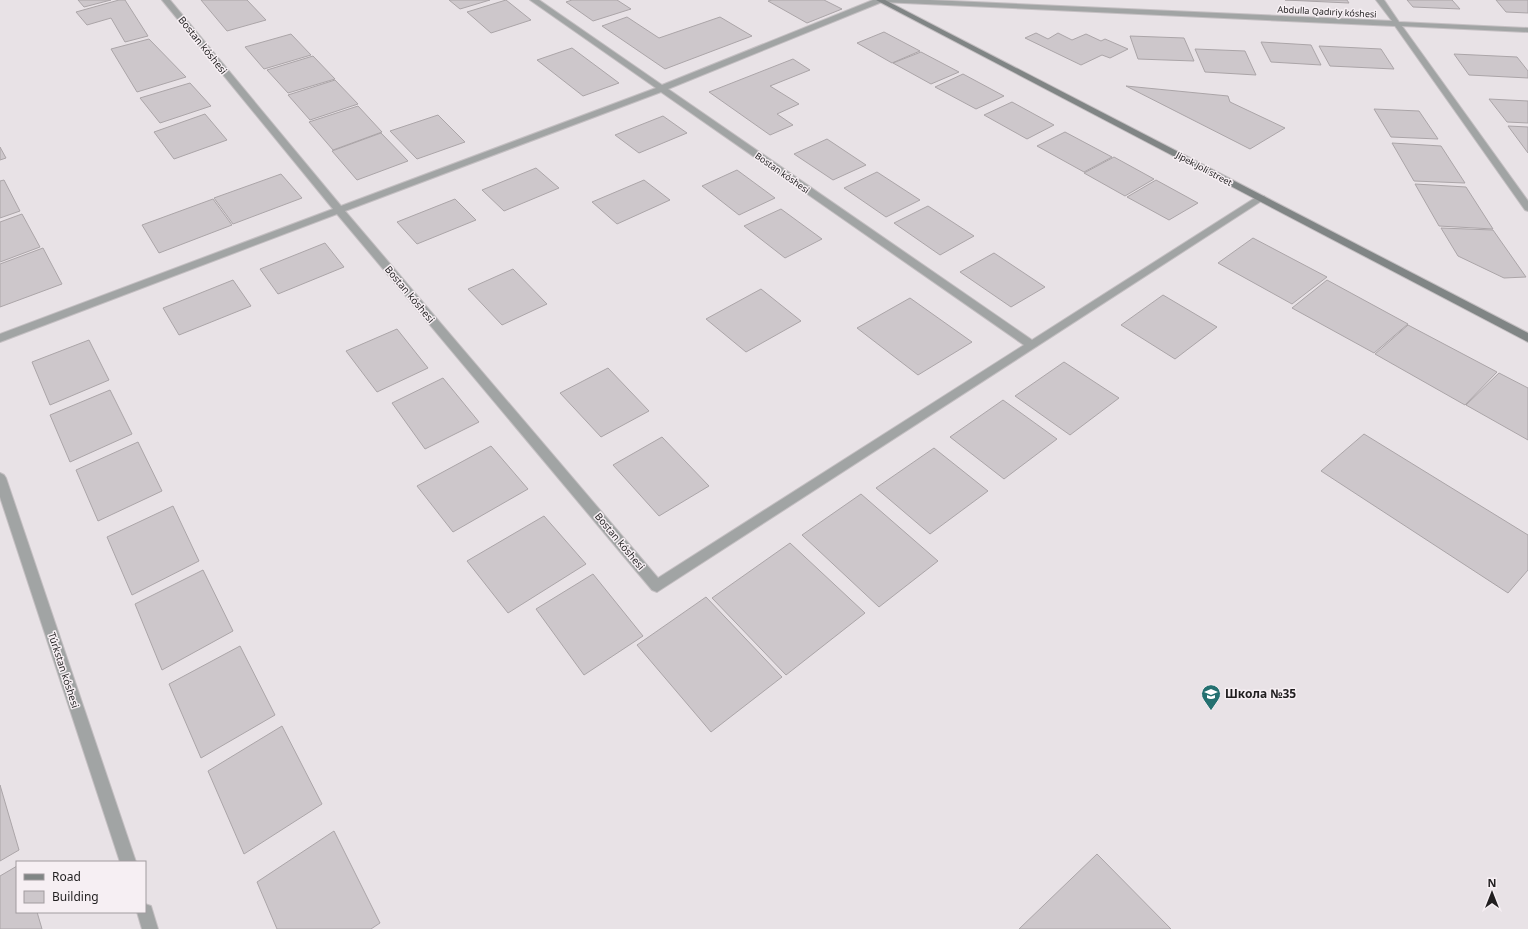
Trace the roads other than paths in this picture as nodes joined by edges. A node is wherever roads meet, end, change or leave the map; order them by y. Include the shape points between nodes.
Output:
1 (166, 0) edge
2 (534, 0) edge
3 (880, 0) edge
4 (884, 0) edge
5 (1380, 0) edge
6 (1396, 24) junction
7 (1528, 30) edge
8 (660, 89) junction
9 (1260, 198) junction
10 (1528, 208) edge
11 (339, 210) junction
12 (0, 338) edge
13 (1528, 338) edge
14 (1032, 345) junction
15 (0, 478) edge
16 (128, 861) edge
17 (145, 913) edge
18 (150, 929) edge

1 - 11 street, Bostan kóshesi
2 - 8 street, Bostan kóshesi
3 - 8 street
3 - 9 street, Jipek Joli street
4 - 6 street, Abdulla Qadıriy kóshesi
5 - 6 street
6 - 7 street, Abdulla Qadıriy kóshesi
6 - 10 street
8 - 11 street
8 - 14 street, Bostan kóshesi
9 - 13 street, Jipek Joli street
9 - 14 street
11 - 12 street
11 - 14 street, Bostan kóshesi via 657,586
15 - 16 street, Túrkstan kóshesi
17 - 18 street

